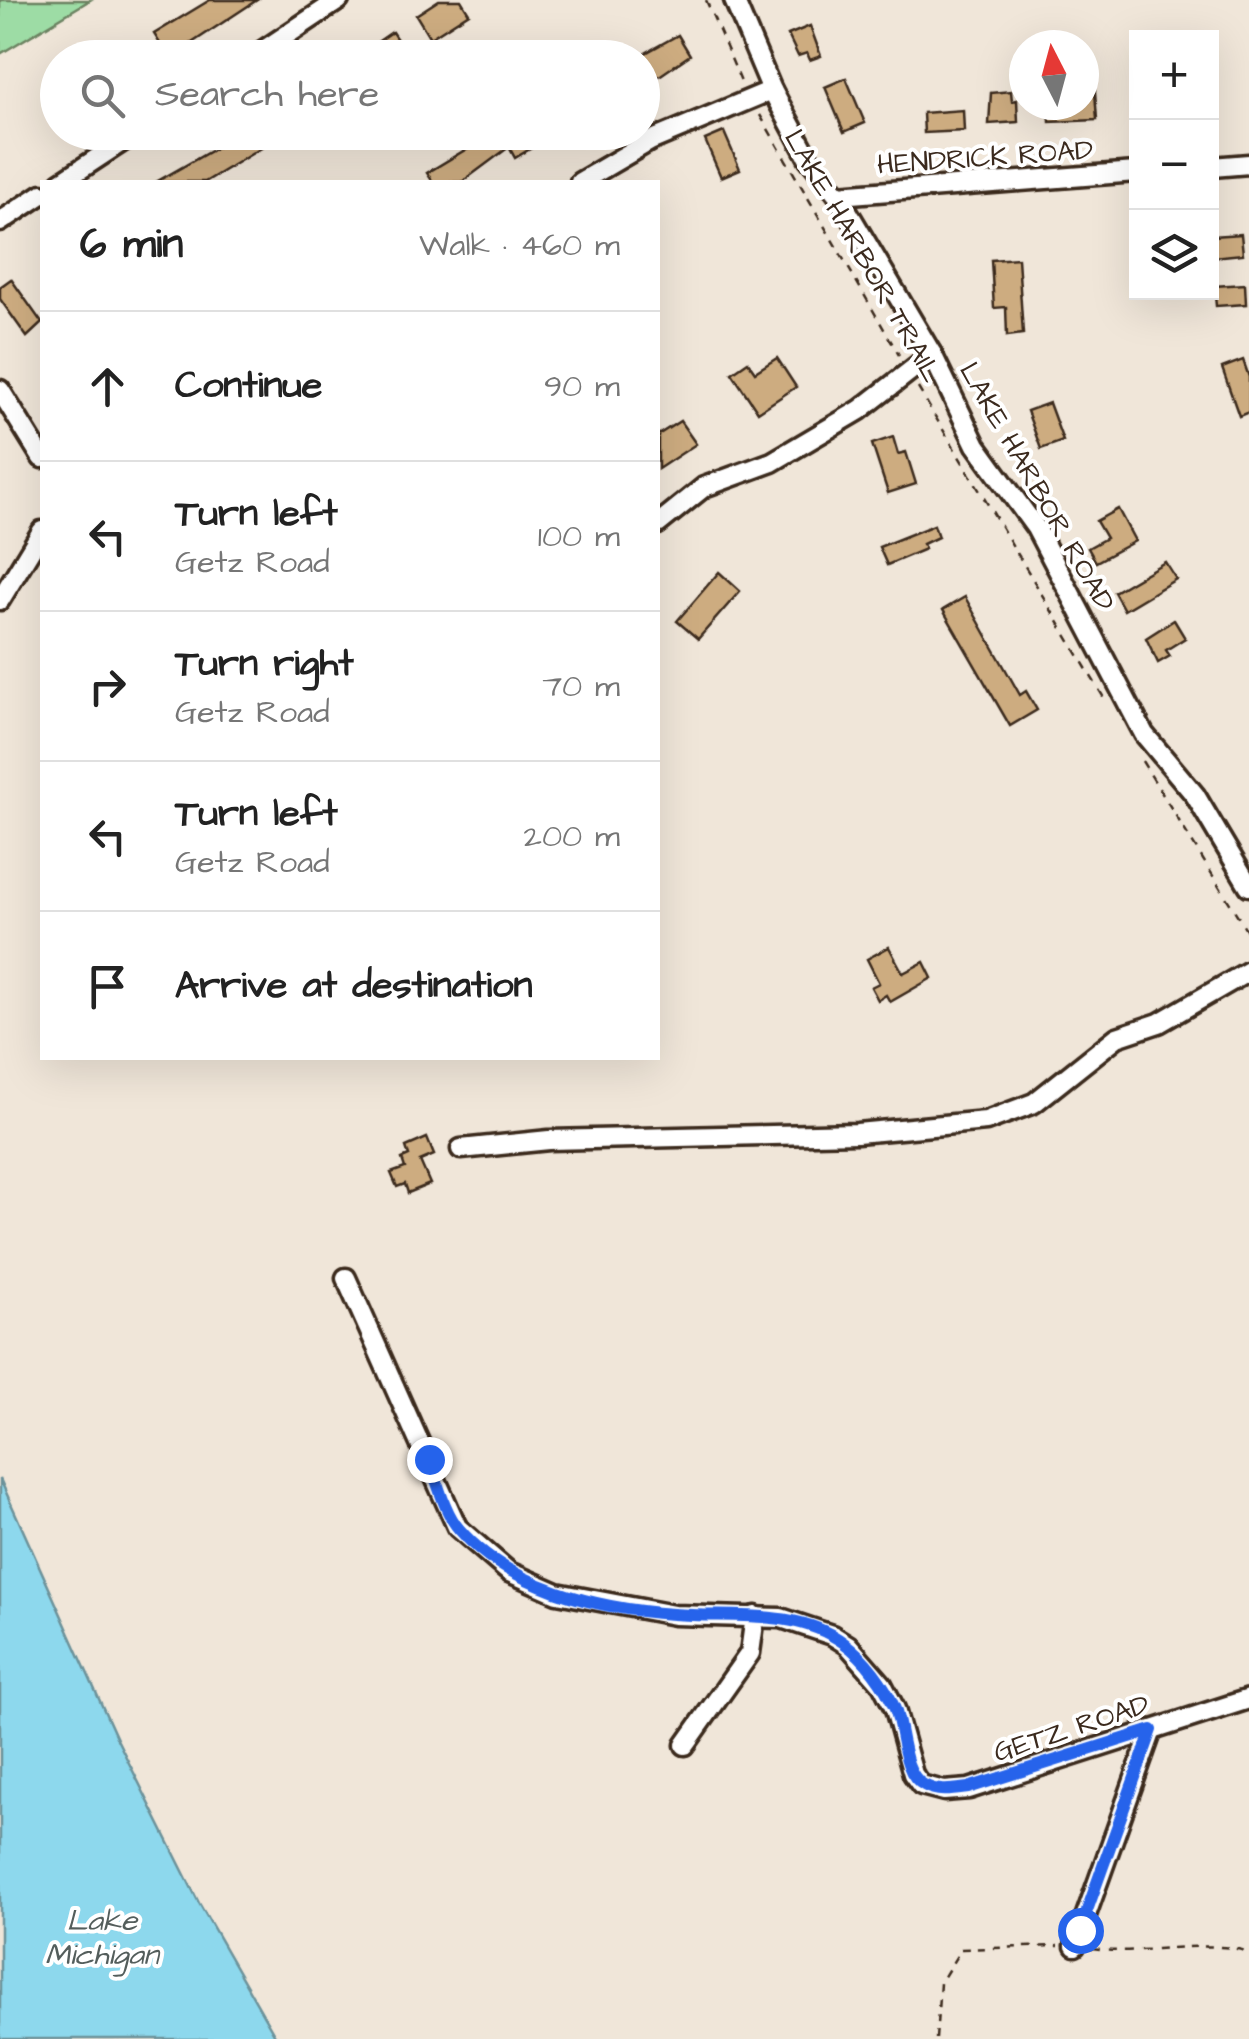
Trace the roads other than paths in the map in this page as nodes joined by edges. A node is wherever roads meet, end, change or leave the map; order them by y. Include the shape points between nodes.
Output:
1 (340, 0) edge
2 (734, 0) edge
3 (279, 40) edge
4 (772, 90) junction
5 (660, 137) edge
6 (110, 150) edge
7 (635, 150) edge
8 (1249, 164) edge
9 (1219, 166) edge
10 (1129, 173) edge
11 (64, 180) edge
12 (583, 180) edge
13 (40, 195) edge
14 (838, 195) junction
15 (0, 222) edge
16 (932, 354) junction
17 (0, 390) edge
18 (40, 455) edge
19 (660, 522) edge
20 (40, 534) edge
21 (0, 600) edge
22 (1249, 886) edge
23 (1249, 970) edge
24 (461, 1149) dead end
25 (346, 1278) dead end
26 (755, 1616) junction
27 (1249, 1699) edge
28 (1152, 1730) junction
29 (685, 1745) dead end
30 (1075, 1946) dead end

1 - 3 street
2 - 4 street, LAKE HARBOR ROAD
4 - 5 street
4 - 14 street, LAKE HARBOR ROAD via 809,159
6 - 11 street
7 - 12 street
8 - 9 street
10 - 14 street, HENDRICK ROAD
13 - 15 street
14 - 16 street, LAKE HARBOR ROAD
16 - 19 street via 860,410 772,462 704,487
16 - 22 street, LAKE HARBOR ROAD via 976,445 1036,528 1144,734 1195,794
17 - 18 street
20 - 21 street
23 - 24 street via 1159,1023 1118,1037 1034,1103 986,1121 857,1133 549,1140
25 - 26 street, GETZ ROAD via 457,1527 509,1572 557,1592 655,1611
26 - 28 street, GETZ ROAD via 780,1618 848,1646 882,1684 921,1785 968,1788
26 - 29 street via 750,1653
27 - 28 street, GETZ ROAD
28 - 30 street

